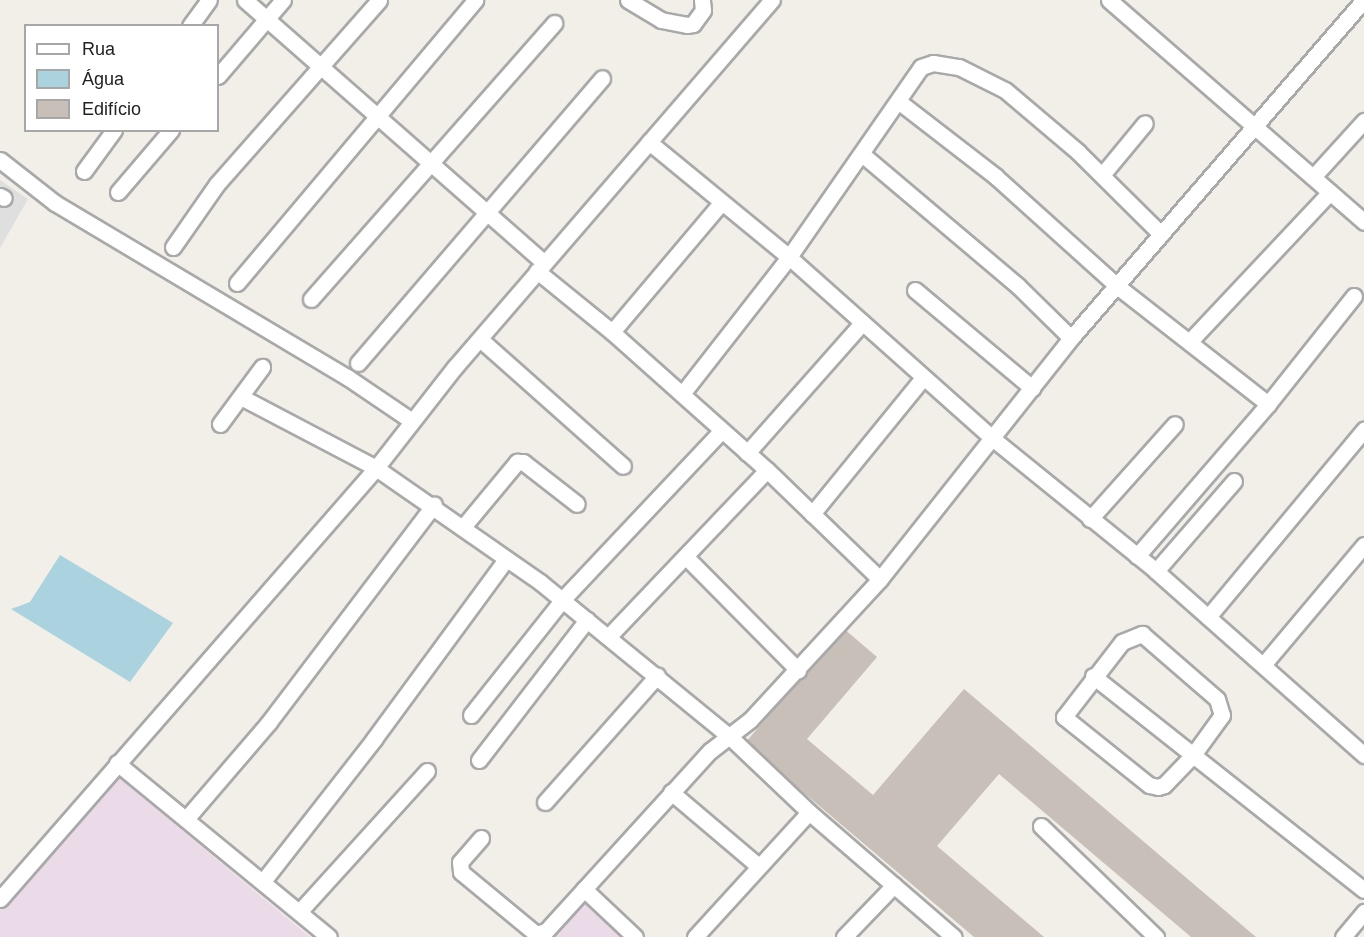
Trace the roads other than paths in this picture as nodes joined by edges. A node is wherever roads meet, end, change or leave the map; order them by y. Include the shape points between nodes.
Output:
1 (209, 0) edge
2 (245, 0) edge
3 (283, 0) edge
4 (379, 0) edge
5 (475, 0) edge
6 (628, 0) edge
7 (702, 0) edge
8 (772, 0) edge
9 (1360, 2) edge
10 (1118, 3) edge
11 (267, 19) junction
12 (554, 23) dead end
13 (191, 24) edge
14 (320, 66) junction
15 (219, 75) edge
16 (602, 78) dead end
17 (898, 101) junction
18 (377, 116) junction
19 (1364, 121) edge
20 (1145, 123) dead end
21 (1257, 128) junction
22 (113, 132) edge
23 (169, 132) edge
24 (649, 142) junction
25 (863, 154) junction
26 (0, 160) edge
27 (433, 165) junction
28 (84, 171) dead end
29 (1102, 175) junction
30 (1313, 177) junction
31 (118, 192) dead end
32 (1330, 192) junction
33 (721, 203) junction
34 (488, 213) junction
35 (1364, 221) edge
36 (1161, 234) junction
37 (173, 247) dead end
38 (789, 257) junction
39 (541, 267) junction
40 (237, 284) dead end
41 (1117, 286) junction
42 (915, 290) dead end
43 (1354, 296) dead end
44 (311, 299) dead end
45 (862, 323) junction
46 (612, 332) junction
47 (1071, 338) junction
48 (480, 339) junction
49 (1191, 340) junction
50 (357, 363) dead end
51 (262, 368) dead end
52 (923, 378) junction
53 (1032, 388) junction
54 (682, 394) junction
55 (241, 397) junction
56 (1268, 404) junction
57 (412, 421) junction
58 (1175, 423) dead end
59 (220, 424) dead end
60 (1364, 430) edge
61 (721, 431) junction
62 (992, 438) junction
63 (747, 453) junction
64 (623, 466) dead end
65 (376, 468) junction
66 (767, 470) junction
67 (1234, 481) dead end
68 (577, 504) dead end
69 (434, 505) junction
70 (813, 514) junction
71 (1090, 519) junction
72 (463, 527) junction
73 (1364, 545) edge
74 (1137, 556) junction
75 (687, 558) junction
76 (506, 559) junction
77 (1156, 571) junction
78 (880, 579) junction
79 (562, 600) junction
80 (1208, 617) junction
81 (587, 620) junction
82 (609, 636) junction
83 (1263, 665) junction
84 (798, 670) junction
85 (657, 676) junction
86 (1093, 676) junction
87 (471, 715) dead end
88 (729, 736) junction
89 (1193, 755) junction
90 (1364, 755) edge
91 (479, 760) dead end
92 (117, 763) junction
93 (428, 771) dead end
94 (671, 792) junction
95 (545, 802) dead end
96 (809, 812) junction
97 (186, 819) junction
98 (1041, 826) dead end
99 (482, 838) dead end
100 (757, 865) junction
101 (264, 880) junction
102 (894, 885) junction
103 (584, 890) junction
104 (1364, 890) edge
105 (0, 899) edge
106 (300, 911) junction
107 (1364, 912) edge
108 (539, 936) edge
109 (329, 937) edge
110 (635, 937) edge
111 (695, 937) edge
112 (844, 937) edge
113 (954, 937) edge
114 (1156, 937) edge
115 (1343, 937) edge

1 - 13 street
2 - 11 street
3 - 11 street
4 - 14 street
5 - 18 street
6 - 7 street via 661,20 687,25 693,24 703,10
8 - 24 street
9 - 21 street
10 - 21 street
11 - 14 street
11 - 15 street
12 - 27 street
14 - 18 street
14 - 37 street via 217,184
16 - 34 street
17 - 25 street
17 - 29 street via 921,67 933,63 959,67 1005,90
17 - 41 street via 995,176
18 - 27 street
18 - 40 street
19 - 30 street
20 - 29 street
21 - 30 street
21 - 36 street
22 - 28 street
23 - 31 street
24 - 33 street
24 - 39 street
25 - 38 street
25 - 47 street via 1018,286
26 - 57 street via 55,203 347,377
27 - 34 street
27 - 44 street
29 - 36 street
30 - 32 street
32 - 35 street
32 - 49 street
33 - 38 street
33 - 46 street
34 - 39 street
34 - 50 street
36 - 41 street
38 - 45 street
38 - 54 street
39 - 46 street
39 - 48 street
41 - 47 street
41 - 49 street
42 - 53 street
43 - 56 street
45 - 52 street
45 - 63 street
46 - 54 street
47 - 53 street
48 - 57 street
48 - 64 street
49 - 56 street
51 - 55 street
52 - 62 street
52 - 70 street
53 - 62 street
54 - 61 street
55 - 59 street
55 - 65 street
56 - 74 street
57 - 65 street
58 - 71 street
60 - 80 street
61 - 63 street
61 - 79 street
62 - 71 street
62 - 78 street
63 - 66 street
65 - 69 street
65 - 92 street
66 - 70 street
66 - 75 street
67 - 77 street
68 - 72 street via 517,462
69 - 72 street
69 - 97 street via 269,722
70 - 78 street
71 - 74 street
72 - 76 street
73 - 83 street
74 - 77 street
75 - 82 street
75 - 84 street
76 - 79 street
76 - 101 street
77 - 80 street
78 - 84 street
79 - 81 street
79 - 87 street
80 - 83 street
81 - 82 street
81 - 91 street
82 - 85 street
83 - 90 street
84 - 88 street
85 - 88 street
85 - 95 street
86 - 89 street
86 - 89 street via 1065,712 1067,721 1149,785 1164,785
86 - 89 street via 1122,642 1133,636 1149,637 1221,708 1220,721
88 - 94 street
88 - 96 street
89 - 104 street
92 - 97 street
92 - 105 street
93 - 106 street
94 - 100 street
94 - 103 street
96 - 100 street
96 - 102 street
97 - 101 street
98 - 114 street
99 - 108 street via 459,868
100 - 111 street
101 - 106 street
102 - 112 street
102 - 113 street
103 - 108 street
103 - 110 street
106 - 109 street
107 - 115 street

